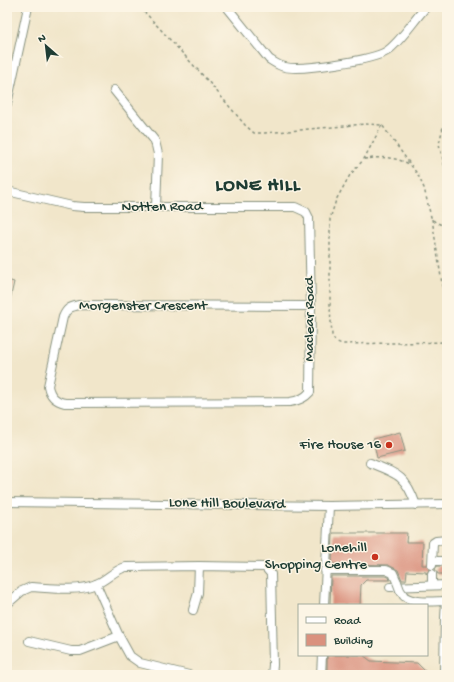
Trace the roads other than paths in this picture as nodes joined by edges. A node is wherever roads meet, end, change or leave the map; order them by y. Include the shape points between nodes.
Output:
1 (28, 7) edge
2 (227, 7) edge
3 (426, 7) edge
4 (114, 90) dead end
5 (7, 104) edge
6 (7, 191) edge
7 (156, 207) junction
8 (310, 224) joint
9 (311, 306) junction
10 (290, 402) joint
11 (370, 463) dead end
12 (7, 502) edge
13 (447, 504) edge
14 (416, 505) junction
15 (329, 506) junction
16 (447, 540) edge
17 (447, 561) edge
18 (199, 566) junction
19 (325, 570) junction
20 (432, 574) dead end
21 (96, 584) junction
22 (442, 586) edge
23 (390, 587) dead end
24 (8, 600) edge
25 (446, 600) edge
26 (324, 604) edge
27 (193, 610) dead end
28 (446, 618) edge
29 (119, 636) junction
30 (29, 641) dead end
31 (322, 656) edge
32 (444, 671) dead end
33 (189, 675) edge
34 (272, 675) edge
35 (321, 675) edge

1 - 5 street
2 - 3 street via 269,59 277,65 295,68 380,55 396,42
4 - 7 street via 155,141 158,154
6 - 7 street, Notten Road via 84,207
7 - 8 street, Notten Road via 295,207 306,212
8 - 9 street, Maclear Road
9 - 10 street, Maclear Road via 310,392 303,399
9 - 10 street, Morgenster Crescent via 71,307 66,310 48,386 54,398 65,403
11 - 14 street via 392,471 404,480
12 - 15 street, Lone Hill Boulevard
13 - 14 street, Lone Hill Boulevard
14 - 15 street, Lone Hill Boulevard
15 - 19 street
16 - 17 street via 433,543 432,563
18 - 21 street via 126,567
18 - 27 street via 198,593
18 - 34 street via 261,566 269,570
19 - 25 street, bridge via 386,570 393,573 400,590 407,598 419,601
19 - 26 street
20 - 22 street
21 - 24 street via 74,588 27,588
21 - 29 street
22 - 23 street
25 - 28 street
28 - 32 street
29 - 30 street via 80,651
29 - 33 street via 127,652 134,659
31 - 35 street

